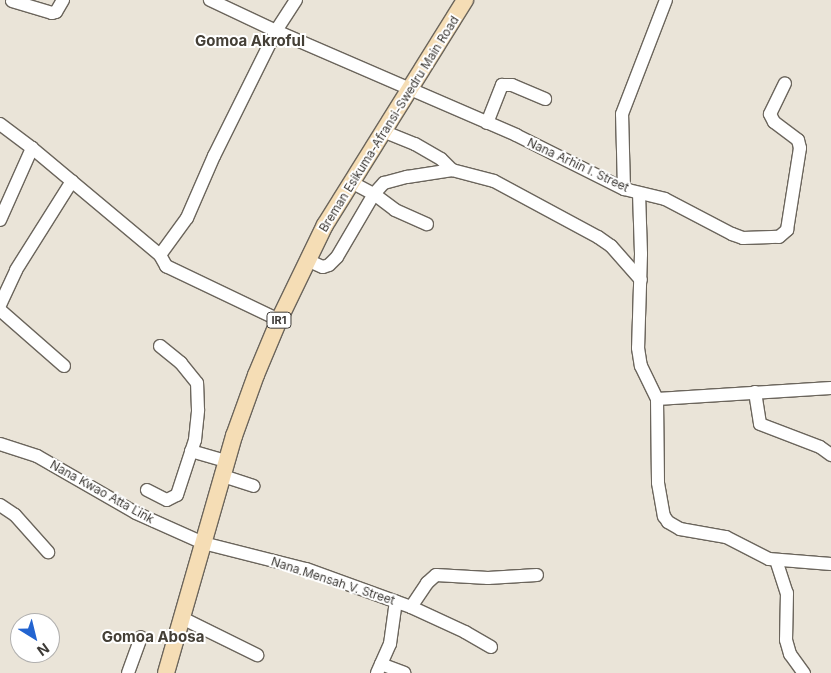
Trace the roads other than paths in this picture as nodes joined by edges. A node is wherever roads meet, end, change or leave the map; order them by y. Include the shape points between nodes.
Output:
1 (63, 0) edge
2 (210, 0) edge
3 (296, 0) edge
4 (465, 0) edge
5 (666, 0) edge
6 (12, 1) dead end
7 (276, 31) junction
8 (785, 83) dead end
9 (411, 89) junction
10 (545, 99) dead end
11 (487, 122) junction
12 (0, 124) edge
13 (385, 132) junction
14 (32, 148) junction
15 (452, 170) junction
16 (72, 181) junction
17 (351, 182) junction
18 (624, 189) junction
19 (639, 193) junction
20 (374, 194) junction
21 (0, 220) edge
22 (427, 224) dead end
23 (160, 255) junction
24 (307, 260) junction
25 (641, 280) junction
26 (0, 305) edge
27 (0, 310) edge
28 (279, 320) junction
29 (160, 346) dead end
30 (64, 366) dead end
31 (831, 388) edge
32 (755, 392) junction
33 (657, 399) junction
34 (0, 444) edge
35 (191, 451) junction
36 (831, 455) edge
37 (225, 469) junction
38 (253, 486) dead end
39 (147, 490) dead end
40 (0, 505) edge
41 (203, 543) junction
42 (48, 552) dead end
43 (776, 560) junction
44 (831, 564) edge
45 (537, 576) dead end
46 (396, 602) junction
47 (412, 607) junction
48 (182, 618) junction
49 (141, 637) dead end
50 (491, 647) dead end
51 (257, 655) dead end
52 (379, 668) edge
53 (128, 673) edge
54 (166, 673) edge
55 (404, 673) edge
56 (804, 673) edge

1 - 6 street via 52,13
2 - 7 street, Nana Arhin I. Street
3 - 7 street
4 - 9 main road, Breman Esikuma-Afransi-Swedru Main Road / IR1
5 - 18 street via 622,114
7 - 9 street, Nana Arhin I. Street
7 - 23 street via 187,218
8 - 19 street, Nana Arhin I. Street via 770,114 798,140 800,148 787,230 782,236 737,237 665,198
9 - 11 street, Nana Arhin I. Street
9 - 13 main road, Breman Esikuma-Afransi-Swedru Main Road / IR1
10 - 11 street via 512,85 502,85
11 - 18 street, Nana Arhin I. Street
12 - 14 street
13 - 15 street via 441,159
13 - 17 main road, Breman Esikuma-Afransi-Swedru Main Road / IR1
14 - 16 street
14 - 21 street
15 - 20 street via 389,181
15 - 25 street via 494,181 598,236
16 - 23 street
16 - 26 street via 16,270
17 - 20 street
17 - 24 main road, Breman Esikuma-Afransi-Swedru Main Road / IR1
18 - 19 street, Nana Arhin I. Street
19 - 25 street
20 - 22 street via 395,210
20 - 24 street via 329,265 323,267
23 - 28 street via 162,262 171,269
24 - 28 main road, Breman Esikuma-Afransi-Swedru Main Road / IR1
25 - 33 street via 639,356
27 - 30 street
28 - 37 main road, Breman Esikuma-Afransi-Swedru Main Road / IR1 via 256,375
29 - 35 street via 181,363 198,386
31 - 32 street
32 - 33 street
32 - 36 street via 760,424 820,447
33 - 43 street via 658,483 668,522 680,529 726,537
34 - 41 street, Nana Kwao Atta Link via 37,456 130,510
35 - 37 street
35 - 39 street via 175,498 168,500
37 - 38 street
37 - 41 main road, Breman Esikuma-Afransi-Swedru Main Road / IR1
40 - 42 street via 15,515
41 - 46 street, Nana Mensah V. Street via 306,569
41 - 48 main road, Breman Esikuma-Afransi-Swedru Main Road / IR1
43 - 44 street
43 - 56 street via 787,593 786,640 790,654
45 - 47 street, Nana Mensah V. Street via 488,578 436,574 426,583
46 - 47 street, Nana Mensah V. Street
46 - 52 street via 390,644
47 - 50 street
48 - 51 street
48 - 54 main road, Breman Esikuma-Afransi-Swedru Main Road / IR1
49 - 53 street
52 - 55 street

